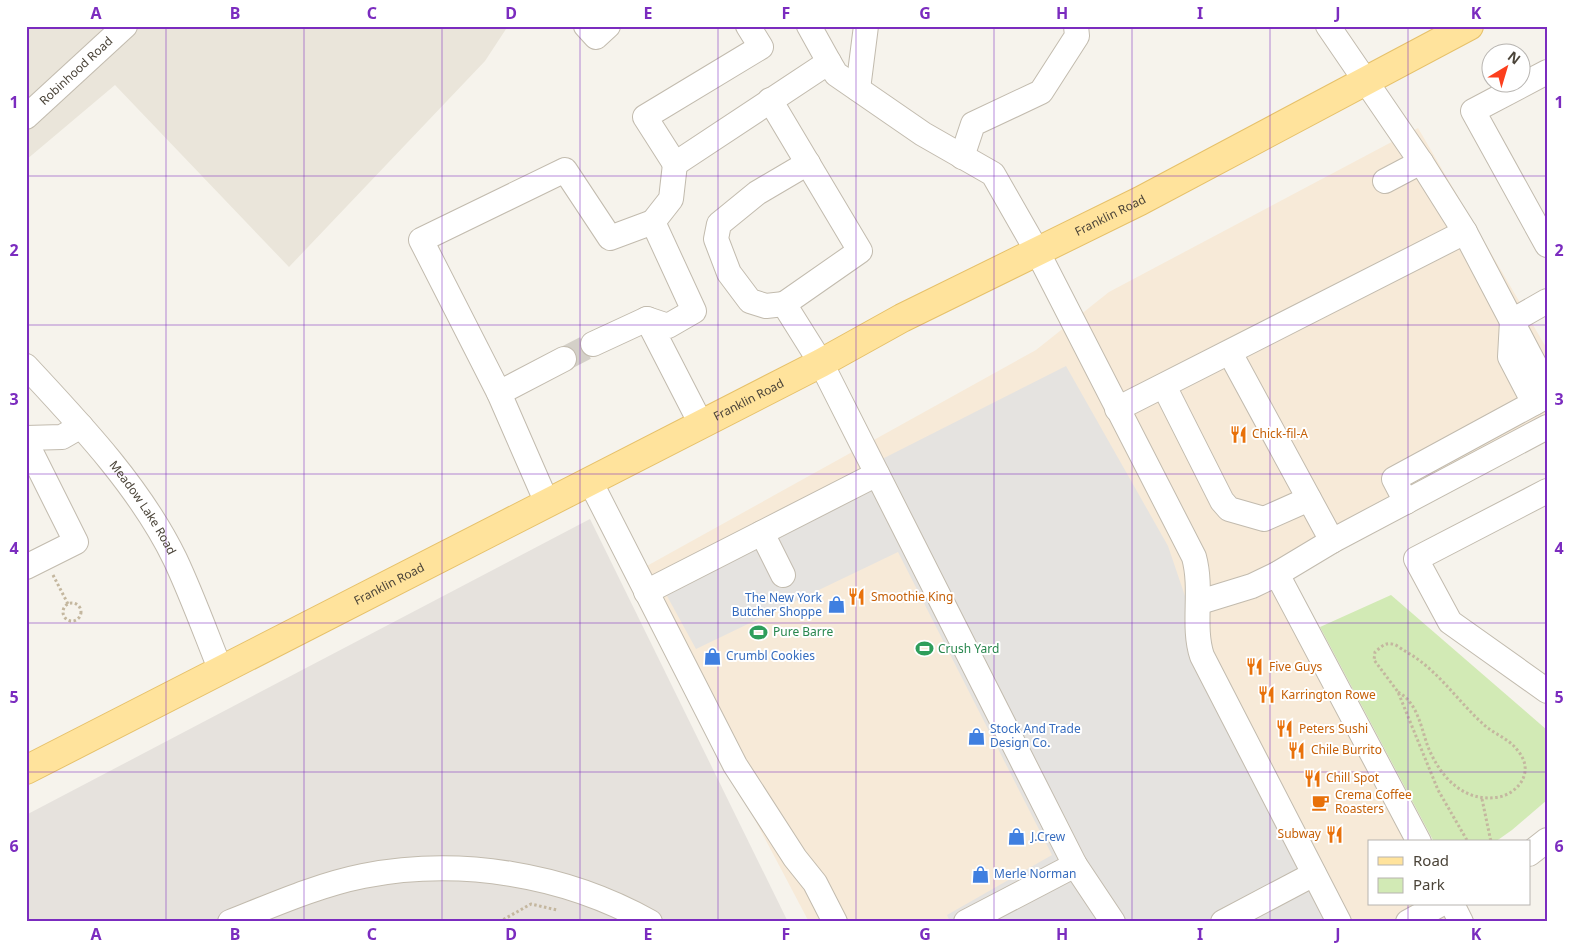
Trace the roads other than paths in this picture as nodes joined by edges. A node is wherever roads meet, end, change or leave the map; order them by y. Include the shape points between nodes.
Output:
1 (125, 26) edge
2 (586, 26) edge
3 (608, 26) edge
4 (748, 26) edge
5 (809, 26) edge
6 (866, 26) edge
7 (1076, 26) edge
8 (1328, 26) edge
9 (1470, 26) edge
10 (829, 62) junction
11 (1547, 72) edge
12 (1366, 80) junction
13 (858, 89) junction
14 (770, 100) junction
15 (26, 118) edge
16 (962, 157) junction
17 (1421, 162) junction
18 (808, 163) junction
19 (675, 164) junction
20 (1385, 181) dead end
21 (654, 222) junction
22 (1465, 232) junction
23 (1547, 245) edge
24 (1037, 251) junction
25 (1547, 301) edge
26 (784, 304) junction
27 (647, 319) junction
28 (1512, 321) junction
29 (593, 344) tunnel mouth
30 (1230, 353) junction
31 (564, 359) tunnel mouth
32 (821, 364) junction
33 (26, 366) edge
34 (1164, 386) junction
35 (499, 393) junction
36 (1542, 396) edge
37 (1117, 409) junction
38 (1497, 423) junction
39 (702, 424) junction
40 (81, 426) junction
41 (1547, 427) edge
42 (26, 438) edge
43 (26, 442) edge
44 (1510, 447) junction
45 (1449, 448) junction
46 (1462, 472) junction
47 (877, 474) junction
48 (590, 481) junction
49 (1547, 491) edge
50 (1309, 499) junction
51 (1406, 502) junction
52 (547, 503) junction
53 (762, 533) junction
54 (1332, 541) junction
55 (35, 562) edge
56 (1277, 574) junction
57 (784, 576) dead end
58 (646, 592) junction
59 (1200, 602) junction
60 (221, 672) junction
61 (1547, 691) edge
62 (26, 770) edge
63 (1418, 840) edge
64 (1547, 840) edge
65 (1530, 853) edge
66 (1075, 865) junction
67 (1314, 874) junction
68 (1437, 906) edge
69 (1453, 906) edge
70 (230, 922) edge
71 (650, 922) edge
72 (835, 922) edge
73 (966, 922) edge
74 (1112, 922) edge
75 (1223, 922) edge
76 (1339, 922) edge
77 (1408, 922) edge
78 (1461, 922) edge

1 - 15 street, Robinhood Road
2 - 3 street via 596,37
4 - 19 street via 761,48 645,117
5 - 10 street
6 - 13 street
7 - 16 street via 1076,36 1041,92 974,124
8 - 12 street
9 - 12 main road, Franklin Road
10 - 13 street via 836,74
10 - 14 street
11 - 23 street via 1473,111
12 - 17 street
12 - 24 main road, Franklin Road via 1140,201
13 - 16 street
14 - 18 street
14 - 19 street
16 - 24 street via 993,174
17 - 20 street
17 - 22 street
18 - 26 street via 860,251
18 - 26 street via 757,193 719,224 716,239 729,274 750,301 766,306
19 - 21 street via 671,199
21 - 27 street via 694,311 668,326
21 - 35 street via 610,238 565,170 421,240
22 - 28 street
22 - 30 street
24 - 32 main road, Franklin Road via 902,318
24 - 37 street
25 - 28 street
26 - 32 street
27 - 29 street
27 - 39 street
28 - 36 street
30 - 34 street
30 - 50 street
31 - 35 street
32 - 39 main road, Franklin Road
32 - 47 street
33 - 40 street, Meadow Lake Road
34 - 37 street
34 - 50 street via 1229,509 1264,519
35 - 52 street
36 - 38 street
37 - 59 street via 1194,557
38 - 44 street
38 - 45 street
39 - 48 main road, Franklin Road
40 - 42 street via 62,437
40 - 60 street, Meadow Lake Road via 151,519 175,559
41 - 44 street
43 - 55 street via 76,542
44 - 46 street
45 - 46 street
45 - 51 street via 1394,479
46 - 51 street
47 - 53 street
47 - 66 street
48 - 52 main road, Franklin Road
48 - 58 street
49 - 61 street via 1416,559 1450,622
50 - 54 street
51 - 54 street
52 - 60 main road, Franklin Road
53 - 57 street
53 - 58 street
54 - 56 street
56 - 59 street via 1252,586
56 - 63 street
58 - 72 street via 735,765 814,883
59 - 67 street via 1198,641 1202,656
60 - 62 main road, Franklin Road
64 - 65 street
66 - 73 street
66 - 74 street
67 - 75 street
67 - 76 street
68 - 77 street
69 - 78 street
70 - 71 street via 302,894 362,876 437,869 480,870 563,884 629,910

